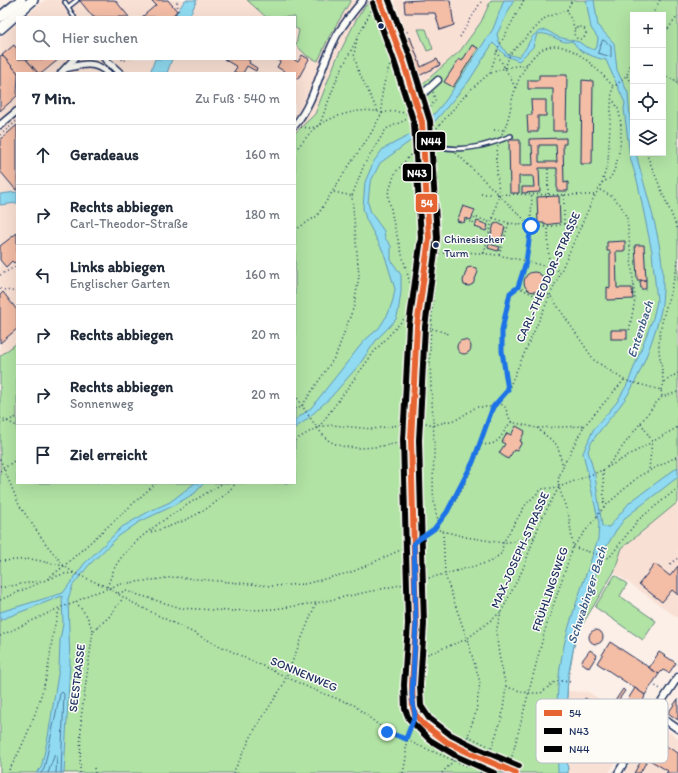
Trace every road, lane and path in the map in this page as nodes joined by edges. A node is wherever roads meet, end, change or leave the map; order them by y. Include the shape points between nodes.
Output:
1 (17, 0) edge
2 (21, 0) edge
3 (33, 0) edge
4 (38, 0) edge
5 (77, 0) edge
6 (177, 0) edge
7 (363, 0) edge
8 (367, 0) edge
9 (482, 0) edge
10 (524, 0) edge
11 (572, 0) edge
12 (660, 0) edge
13 (381, 1) edge
14 (65, 2) dead end
15 (372, 7) junction
16 (68, 8) junction
17 (567, 10) junction
18 (19, 12) junction
19 (654, 12) edge
20 (73, 16) edge
21 (174, 16) edge
22 (0, 17) edge
23 (678, 17) edge
24 (575, 28) junction
25 (0, 29) edge
26 (410, 31) dead end
27 (666, 31) edge
28 (399, 34) dead end
29 (357, 37) junction
30 (460, 37) dead end
31 (497, 51) junction
32 (393, 58) junction
33 (74, 60) edge
34 (106, 60) edge
35 (91, 61) edge
36 (527, 64) junction
37 (630, 66) edge
38 (505, 68) junction
39 (629, 69) joint
40 (69, 70) edge
41 (107, 72) edge
42 (119, 72) edge
43 (490, 73) junction
44 (627, 75) junction
45 (666, 77) edge
46 (671, 79) junction
47 (402, 80) dead end
48 (438, 80) dead end
49 (630, 80) edge
50 (678, 80) edge
51 (678, 84) edge
52 (432, 85) junction
53 (613, 86) junction
54 (515, 89) junction
55 (611, 99) junction
56 (416, 101) junction
57 (411, 109) dead end
58 (16, 111) edge
59 (378, 112) junction
60 (382, 113) junction
61 (414, 116) junction
62 (419, 121) junction
63 (16, 122) edge
64 (0, 125) edge
65 (296, 125) edge
66 (296, 126) edge
67 (319, 126) junction
68 (494, 130) dead end
69 (504, 130) junction
70 (0, 135) edge
71 (511, 136) dead end
72 (424, 138) junction
73 (499, 141) junction
74 (431, 145) junction
75 (451, 148) junction
76 (296, 149) edge
77 (647, 156) edge
78 (548, 170) dead end
79 (602, 183) junction
80 (599, 189) junction
81 (334, 192) junction
82 (481, 194) dead end
83 (499, 194) junction
84 (532, 194) junction
85 (548, 194) junction
86 (564, 195) junction
87 (595, 195) junction
88 (352, 196) junction
89 (493, 218) junction
90 (466, 220) dead end
91 (492, 223) junction
92 (509, 223) junction
93 (564, 224) junction
94 (531, 226) junction
95 (548, 226) junction
96 (580, 228) junction
97 (296, 229) edge
98 (678, 230) edge
99 (438, 254) junction
100 (484, 254) junction
101 (499, 255) junction
102 (429, 256) junction
103 (678, 260) edge
104 (526, 262) junction
105 (16, 267) edge
106 (549, 267) junction
107 (560, 271) junction
108 (0, 275) edge
109 (518, 287) junction
110 (0, 289) edge
111 (16, 292) edge
112 (550, 295) junction
113 (414, 298) dead end
114 (413, 308) dead end
115 (418, 320) junction
116 (430, 328) junction
117 (629, 332) dead end
118 (449, 334) dead end
119 (678, 373) edge
120 (624, 380) junction
121 (664, 382) junction
122 (508, 390) junction
123 (661, 390) junction
124 (678, 392) edge
125 (296, 397) edge
126 (662, 397) junction
127 (497, 402) junction
128 (302, 406) junction
129 (296, 408) edge
130 (16, 417) edge
131 (0, 418) edge
132 (6, 421) junction
133 (511, 422) junction
134 (641, 423) junction
135 (0, 424) edge
136 (16, 426) edge
137 (584, 426) junction
138 (318, 427) junction
139 (678, 427) edge
140 (537, 428) junction
141 (296, 439) edge
142 (411, 441) junction
143 (652, 441) junction
144 (481, 444) junction
145 (678, 456) edge
146 (0, 459) edge
147 (16, 460) edge
148 (563, 466) junction
149 (3, 469) junction
150 (606, 469) junction
151 (603, 470) junction
152 (649, 470) junction
153 (0, 471) edge
154 (155, 484) edge
155 (221, 484) edge
156 (235, 484) edge
157 (559, 487) junction
158 (678, 488) edge
159 (604, 507) junction
160 (439, 522) junction
161 (434, 529) junction
162 (149, 532) junction
163 (443, 532) junction
164 (535, 537) junction
165 (414, 543) junction
166 (503, 543) junction
167 (573, 547) junction
168 (678, 558) edge
169 (0, 561) edge
170 (670, 564) dead end
171 (64, 566) junction
172 (74, 573) junction
173 (445, 575) junction
174 (46, 580) junction
175 (415, 581) junction
176 (107, 587) junction
177 (0, 588) edge
178 (118, 592) junction
179 (124, 597) junction
180 (0, 600) edge
181 (76, 601) junction
182 (316, 603) junction
183 (61, 607) junction
184 (501, 612) junction
185 (93, 631) junction
186 (0, 636) edge
187 (467, 639) junction
188 (415, 659) junction
189 (678, 677) edge
190 (287, 678) junction
191 (572, 682) dead end
192 (652, 684) dead end
193 (506, 687) junction
194 (528, 693) junction
195 (667, 694) junction
196 (663, 699) edge
197 (415, 715) junction
198 (668, 722) edge
199 (678, 729) edge
200 (468, 736) junction
201 (406, 739) junction
202 (492, 748) junction
203 (463, 750) junction
204 (455, 760) junction
205 (488, 761) junction
206 (624, 763) edge
207 (94, 768) dead end
208 (483, 768) junction
209 (508, 770) junction
210 (7, 773) edge
211 (80, 773) edge
212 (95, 773) edge
213 (233, 773) edge
214 (403, 773) edge
215 (442, 773) edge
216 (480, 773) edge
217 (516, 773) edge
218 (618, 773) edge

1 - 22 main road
2 - 22 main road
3 - 18 main road
4 - 18 main road
5 - 16 lane
6 - 21 path via 178,12
7 - 65 street via 337,35 313,97
8 - 15 path
9 - 30 path
10 - 31 path
11 - 17 path
12 - 19 path
13 - 15 path
13 - 56 street
14 - 16 lane
15 - 29 path
15 - 32 path via 376,9
16 - 20 lane
17 - 24 path
17 - 38 path via 545,18 510,54
18 - 25 main road
23 - 27 path
24 - 24 path via 584,29 583,37 576,37
26 - 28 path
29 - 59 path via 354,54 358,70
29 - 67 path via 338,76
31 - 38 path
31 - 43 path
32 - 47 path
32 - 60 path via 384,80 381,96
33 - 40 street
34 - 42 street
35 - 40 street
35 - 41 street
36 - 38 path
36 - 53 path via 547,47 561,46 591,63
36 - 54 path
37 - 39 path
38 - 43 path
38 - 54 path
39 - 44 path
43 - 72 path via 469,91 436,130
44 - 49 path
44 - 53 path
45 - 46 path
46 - 50 path
46 - 51 path
48 - 52 street
52 - 56 street
52 - 62 path via 435,100
53 - 55 path, CARL-THEODOR-STRASSE
54 - 69 path
55 - 79 path, CARL-THEODOR-STRASSE via 608,162
55 - 79 path via 620,112 620,148 610,178
56 - 62 street
57 - 61 path
58 - 64 street
59 - 60 path
59 - 67 path via 365,110 342,115
60 - 61 path via 391,111
60 - 81 path
61 - 62 path
61 - 62 path
61 - 88 path via 386,129 364,165
62 - 72 street
63 - 70 path
66 - 67 path
67 - 76 path
68 - 69 path
69 - 73 path
71 - 73 lane
72 - 74 lane
72 - 102 street
72 - 113 path via 395,173 388,194
73 - 75 lane
73 - 83 path via 496,159
74 - 75 lane
74 - 99 path via 438,202
75 - 83 path
77 - 98 path
78 - 85 path
79 - 80 path, CARL-THEODOR-STRASSE
80 - 87 path, CARL-THEODOR-STRASSE
80 - 117 path via 620,204 627,218 635,299
81 - 88 path
81 - 97 path via 317,216
82 - 83 path
83 - 84 path
83 - 89 path
83 - 94 path
84 - 85 path
84 - 94 path
85 - 86 path
86 - 87 path
86 - 93 path
87 - 96 path, CARL-THEODOR-STRASSE
88 - 128 path via 359,276 354,306 336,355
89 - 91 path
89 - 92 path
90 - 91 path via 473,223 475,217
91 - 100 path
92 - 94 path
92 - 101 path
93 - 95 path
93 - 96 path
94 - 95 path
94 - 104 path
95 - 106 path
96 - 107 path, CARL-THEODOR-STRASSE
99 - 100 path via 456,251
99 - 102 path
99 - 116 path
100 - 101 path
101 - 104 path
102 - 115 street
103 - 121 path via 659,347
104 - 106 path
104 - 109 path
105 - 108 path
106 - 107 path
107 - 112 path, CARL-THEODOR-STRASSE
109 - 112 path via 534,295
109 - 122 path via 510,293 502,330 502,351
110 - 111 path
112 - 120 path via 594,360
112 - 122 path, CARL-THEODOR-STRASSE
114 - 138 path via 374,352
115 - 116 path
115 - 142 street
116 - 118 path
116 - 160 path via 429,364 434,417 433,490 435,512
119 - 121 path
120 - 123 path
120 - 137 path
121 - 123 path
122 - 127 path, CARL-THEODOR-STRASSE
123 - 126 path
124 - 126 path
125 - 128 path
126 - 134 path
127 - 133 path via 505,407
127 - 144 path, CARL-THEODOR-STRASSE via 487,420
128 - 129 path
128 - 138 path
130 - 132 path
131 - 132 path
132 - 135 path
132 - 136 path
133 - 140 path
133 - 144 path via 498,442 490,445
134 - 143 path
134 - 150 path
137 - 140 path
137 - 148 path
138 - 141 path
138 - 142 path via 328,440 345,446 371,447
139 - 143 path, MAX-JOSEPH-STRASSE
140 - 148 path via 558,445
142 - 165 street
143 - 150 path, MAX-JOSEPH-STRASSE
143 - 152 path
144 - 160 path, CARL-THEODOR-STRASSE via 458,495
145 - 152 path
146 - 149 path
147 - 149 path
148 - 157 path via 558,480
149 - 153 path
149 - 171 path via 19,505
150 - 151 path, MAX-JOSEPH-STRASSE
151 - 157 path, MAX-JOSEPH-STRASSE
151 - 159 path, FRÜHLINGSWEG
152 - 159 path
154 - 171 path
155 - 162 path via 162,520
156 - 162 path via 205,512
157 - 164 path, MAX-JOSEPH-STRASSE
157 - 166 path via 542,489 526,504
157 - 167 path via 570,517
158 - 167 path via 638,520 609,558
159 - 167 path, FRÜHLINGSWEG
160 - 161 path, CARL-THEODOR-STRASSE
161 - 163 path
161 - 165 path, CARL-THEODOR-STRASSE
162 - 176 path via 130,548 115,566
163 - 166 path
163 - 173 path
164 - 166 path
164 - 184 path, MAX-JOSEPH-STRASSE
165 - 175 street
165 - 176 path, CARL-THEODOR-STRASSE via 352,572 305,584 270,586 176,577
166 - 173 path via 502,553 490,562
167 - 194 path, FRÜHLINGSWEG via 545,630
168 - 170 path
169 - 171 path via 32,559
171 - 172 path
171 - 174 path
172 - 174 path
172 - 176 path
173 - 175 path
173 - 187 path
174 - 177 path
174 - 180 path
175 - 182 path
175 - 188 street
176 - 178 path
176 - 181 path, CARL-THEODOR-STRASSE
178 - 179 path, SONNENWEG
178 - 182 path via 126,591 181,608 204,611 274,609
179 - 185 path, SEESTRASSE via 109,617
179 - 190 path, SONNENWEG
181 - 183 path, CARL-THEODOR-STRASSE
181 - 185 path via 87,616
182 - 190 path
183 - 186 path, CARL-THEODOR-STRASSE
183 - 210 path via 56,617 47,673 33,716
184 - 187 path
184 - 193 path, MAX-JOSEPH-STRASSE via 496,632
185 - 211 path, SEESTRASSE via 81,718
187 - 188 path
187 - 200 path via 480,682 476,712
188 - 197 street via 412,695
189 - 195 street
190 - 201 path, SONNENWEG via 354,705 387,732
190 - 213 path via 255,729
191 - 194 path via 558,681 541,693
192 - 195 path
193 - 194 path
193 - 202 path, MAX-JOSEPH-STRASSE via 502,717
194 - 209 path, FRÜHLINGSWEG
195 - 196 street
197 - 201 path
197 - 203 street via 431,730
198 - 199 street
200 - 202 path
200 - 203 path
201 - 204 path, SONNENWEG
201 - 214 path
202 - 205 path, MAX-JOSEPH-STRASSE
203 - 204 path
203 - 205 street
204 - 208 path, SONNENWEG via 468,766
204 - 215 path
205 - 208 path, MAX-JOSEPH-STRASSE
205 - 209 street
206 - 218 street
207 - 212 path
208 - 216 path, MAX-JOSEPH-STRASSE
209 - 217 street

